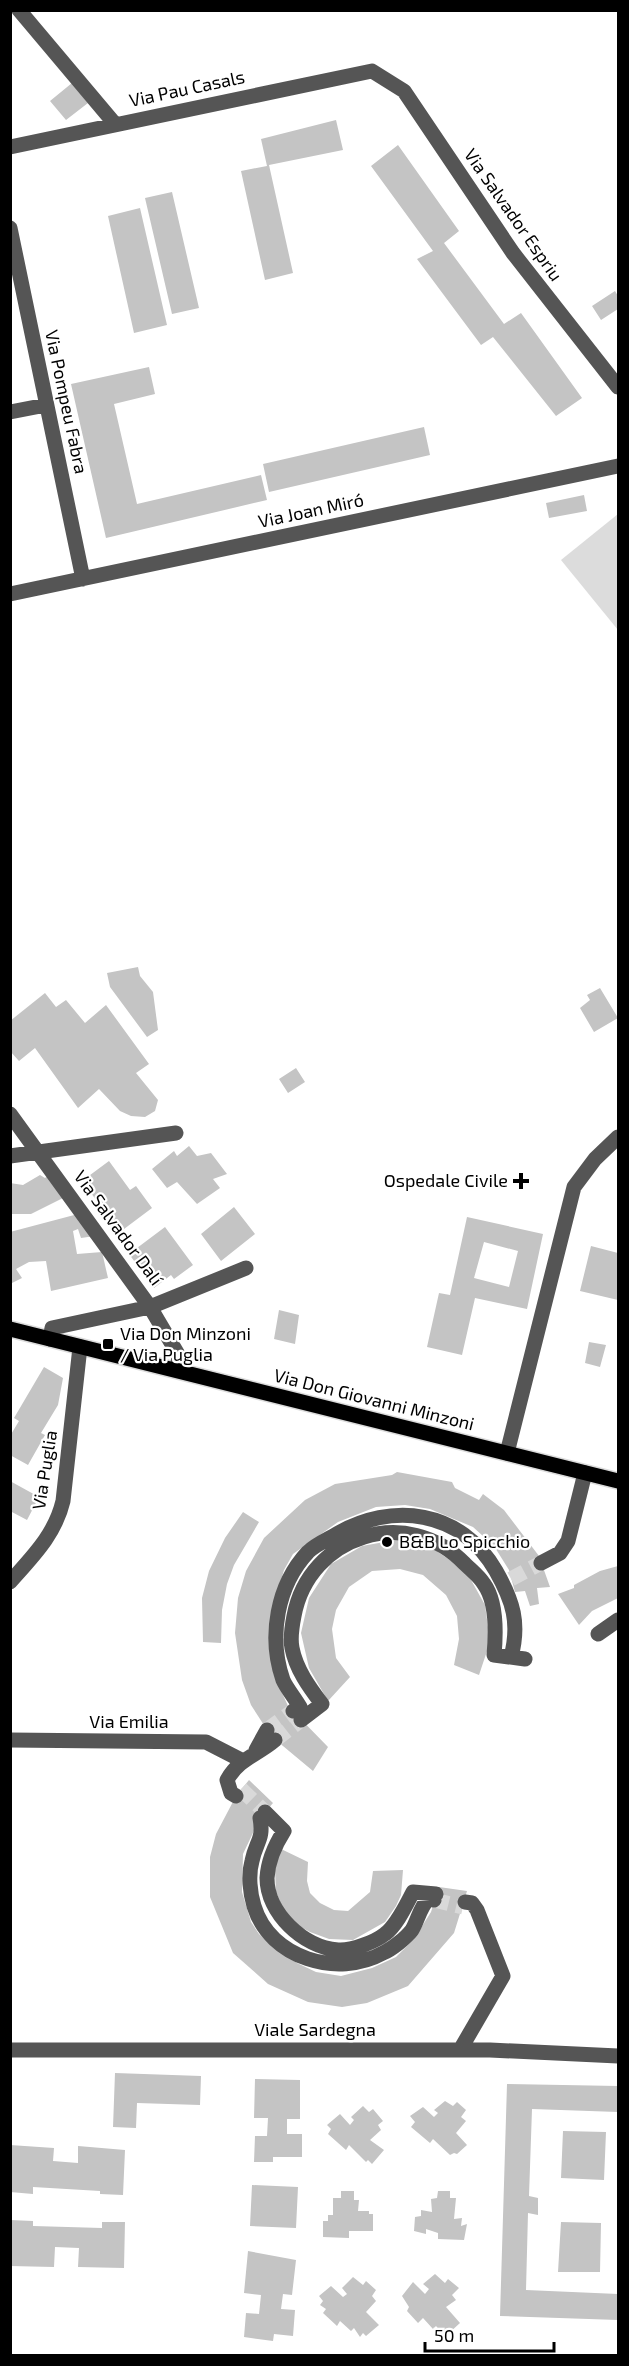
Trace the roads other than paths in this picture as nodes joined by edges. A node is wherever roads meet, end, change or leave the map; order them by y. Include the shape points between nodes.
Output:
1 (19, 10) edge
2 (372, 71) joint
3 (115, 124) junction
4 (10, 147) edge
5 (11, 231) edge
6 (618, 387) edge
7 (46, 405) junction
8 (10, 412) edge
9 (618, 466) edge
10 (83, 579) junction
11 (10, 594) edge
12 (10, 1114) edge
13 (176, 1133) dead end
14 (618, 1137) edge
15 (38, 1150) junction
16 (10, 1156) edge
17 (246, 1268) dead end
18 (150, 1307) junction
19 (10, 1329) edge
20 (50, 1339) junction
21 (80, 1347) junction
22 (177, 1370) junction
23 (507, 1454) junction
24 (585, 1473) junction
25 (618, 1481) edge
26 (541, 1563) tunnel mouth
27 (507, 1581) junction
28 (10, 1582) edge
29 (487, 1590) junction
30 (618, 1620) edge
31 (598, 1634) dead end
32 (272, 1735) tunnel mouth
33 (10, 1740) edge
34 (243, 1761) junction
35 (239, 1792) tunnel mouth
36 (435, 1897) joint
37 (468, 1906) dead end
38 (10, 2050) edge
39 (460, 2050) junction
40 (618, 2056) edge

1 - 3 street
2 - 3 street, Via Pau Casals
2 - 6 street, Via Salvador Espriu via 404,91 513,253
3 - 4 street, Via Pau Casals
5 - 7 street, Via Pompeu Fabra
7 - 8 street
7 - 10 street, Via Pompeu Fabra
9 - 10 street, Via Joan Miró
10 - 11 street, Via Joan Miró
12 - 15 street, Via Salvador Dalí
13 - 15 street
14 - 23 street via 574,1187
15 - 16 street
15 - 18 street, Via Salvador Dalí
17 - 18 street
18 - 20 street via 52,1328
18 - 22 street, Via Salvador Dalí via 180,1356
19 - 20 main road, Via Don Giovanni Minzoni
20 - 21 main road, Via Don Giovanni Minzoni
21 - 22 main road, Via Don Giovanni Minzoni
21 - 28 street, Via Puglia via 59,1518 48,1539
22 - 23 main road, Via Don Giovanni Minzoni
23 - 24 main road, Via Don Giovanni Minzoni
24 - 25 main road, Via Don Giovanni Minzoni
24 - 26 street via 568,1541 560,1553
27 - 29 street
27 - 29 street via 516,1615 518,1658 494,1655 496,1636
27 - 29 street via 466,1534 448,1524 405,1515 371,1517 310,1550 291,1574 276,1622 284,1680 300,1707 297,1715 322,1704 305,1680 291,1646 297,1603 306,1581 325,1559 350,1542 387,1531 427,1537 451,1549
30 - 31 street
32 - 34 street
33 - 34 street, Via Emilia via 206,1742
34 - 35 street via 227,1780 231,1792
36 - 36 street via 425,1902 411,1932 384,1953 356,1963 302,1959 279,1944 254,1907 250,1875 263,1834 262,1815 284,1831 270,1858 270,1894 286,1925 319,1944 339,1950 364,1945 386,1934 413,1892
37 - 39 street via 503,1976
38 - 39 street, Viale Sardegna
39 - 40 street, Viale Sardegna

